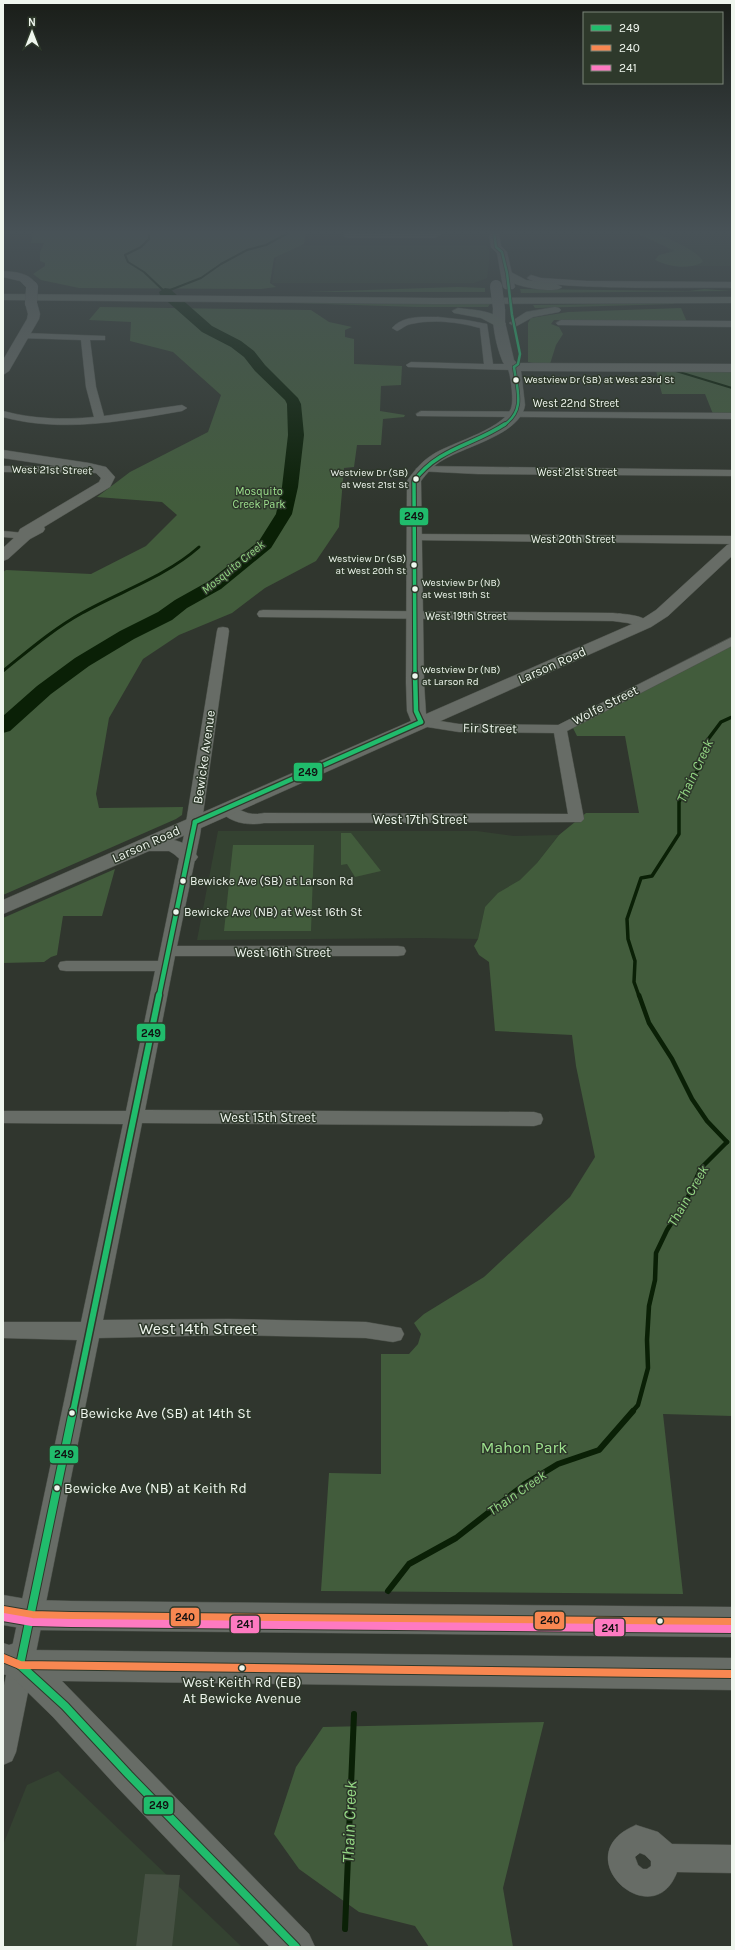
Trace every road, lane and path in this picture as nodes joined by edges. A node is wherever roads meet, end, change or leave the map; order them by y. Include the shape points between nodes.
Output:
1 (31, 323) edge
2 (403, 323) edge
3 (455, 323) edge
4 (515, 323) edge
5 (560, 323) dead end
6 (500, 324) edge
7 (732, 324) edge
8 (396, 328) dead end
9 (24, 336) junction
10 (85, 338) junction
11 (102, 338) dead end
12 (411, 366) dead end
13 (489, 366) junction
14 (514, 367) junction
15 (732, 368) edge
16 (3, 371) edge
17 (182, 408) dead end
18 (3, 414) edge
19 (421, 414) dead end
20 (516, 415) junction
21 (732, 416) edge
22 (100, 419) junction
23 (3, 454) edge
24 (3, 469) edge
25 (421, 469) junction
26 (101, 470) junction
27 (732, 473) edge
28 (3, 534) edge
29 (25, 536) junction
30 (414, 538) junction
31 (730, 550) edge
32 (3, 556) edge
33 (262, 614) dead end
34 (415, 616) junction
35 (645, 624) junction
36 (223, 631) dead end
37 (732, 641) edge
38 (421, 722) junction
39 (560, 728) junction
40 (235, 805) junction
41 (576, 819) joint
42 (195, 822) junction
43 (144, 846) junction
44 (188, 857) junction
45 (3, 908) edge
46 (398, 951) dead end
47 (167, 959) junction
48 (66, 966) dead end
49 (135, 1117) junction
50 (3, 1118) edge
51 (534, 1119) dead end
52 (3, 1330) edge
53 (90, 1330) junction
54 (393, 1334) dead end
55 (17, 1613) edge
56 (732, 1622) edge
57 (9, 1655) edge
58 (732, 1674) edge
59 (3, 1752) edge
60 (664, 1858) dead end
61 (732, 1859) edge
62 (296, 1947) edge

1 - 9 main road, bridge
2 - 8 street
3 - 13 street via 484,326
4 - 14 main road via 520,354 518,364
5 - 7 street
6 - 14 main road via 506,342 508,361
9 - 10 street
9 - 16 main road
10 - 11 street
10 - 22 street via 91,387
12 - 13 street
13 - 14 street
14 - 15 main road
14 - 20 main road via 519,408
17 - 22 street
18 - 22 street via 44,421
19 - 20 street, West 22nd Street
20 - 21 street, West 22nd Street
20 - 25 main road via 505,425 433,458
23 - 26 main road
24 - 26 street, West 21st Street
25 - 27 street, West 21st Street via 486,472
25 - 30 main road via 412,487
26 - 29 main road via 108,476 105,484
28 - 29 street
29 - 32 main road
30 - 31 street, West 20th Street
30 - 34 main road
31 - 35 main road, Larson Road via 662,613
33 - 34 street, West 19th Street
34 - 35 street, West 19th Street via 613,617
34 - 38 main road via 416,711
35 - 38 main road, Larson Road
36 - 42 street, Bewicke Avenue
37 - 39 street, Wolfe Street
38 - 39 street, Fir Street via 459,728
38 - 40 main road, Larson Road
39 - 41 street, Wolfe Street
40 - 41 street, West 17th Street via 240,818 256,820
40 - 42 main road, Larson Road
42 - 43 main road, Larson Road
42 - 44 street, Bewicke Avenue
43 - 44 main road via 161,844 178,847
43 - 45 main road, Larson Road
44 - 47 street, Bewicke Avenue
46 - 47 street, West 16th Street
47 - 48 street, West 16th Street
47 - 49 street, Bewicke Avenue
49 - 50 street, West 15th Street
49 - 51 street, West 15th Street
49 - 53 street, Bewicke Avenue
52 - 53 street, West 14th Street
53 - 54 street, West 14th Street via 229,1327 366,1330
53 - 55 street, Bewicke Avenue
55 - 56 main road
55 - 57 street, Bewicke Avenue
57 - 58 main road
57 - 59 street, Bewicke Avenue
57 - 62 main road via 65,1706 134,1781
60 - 61 street

